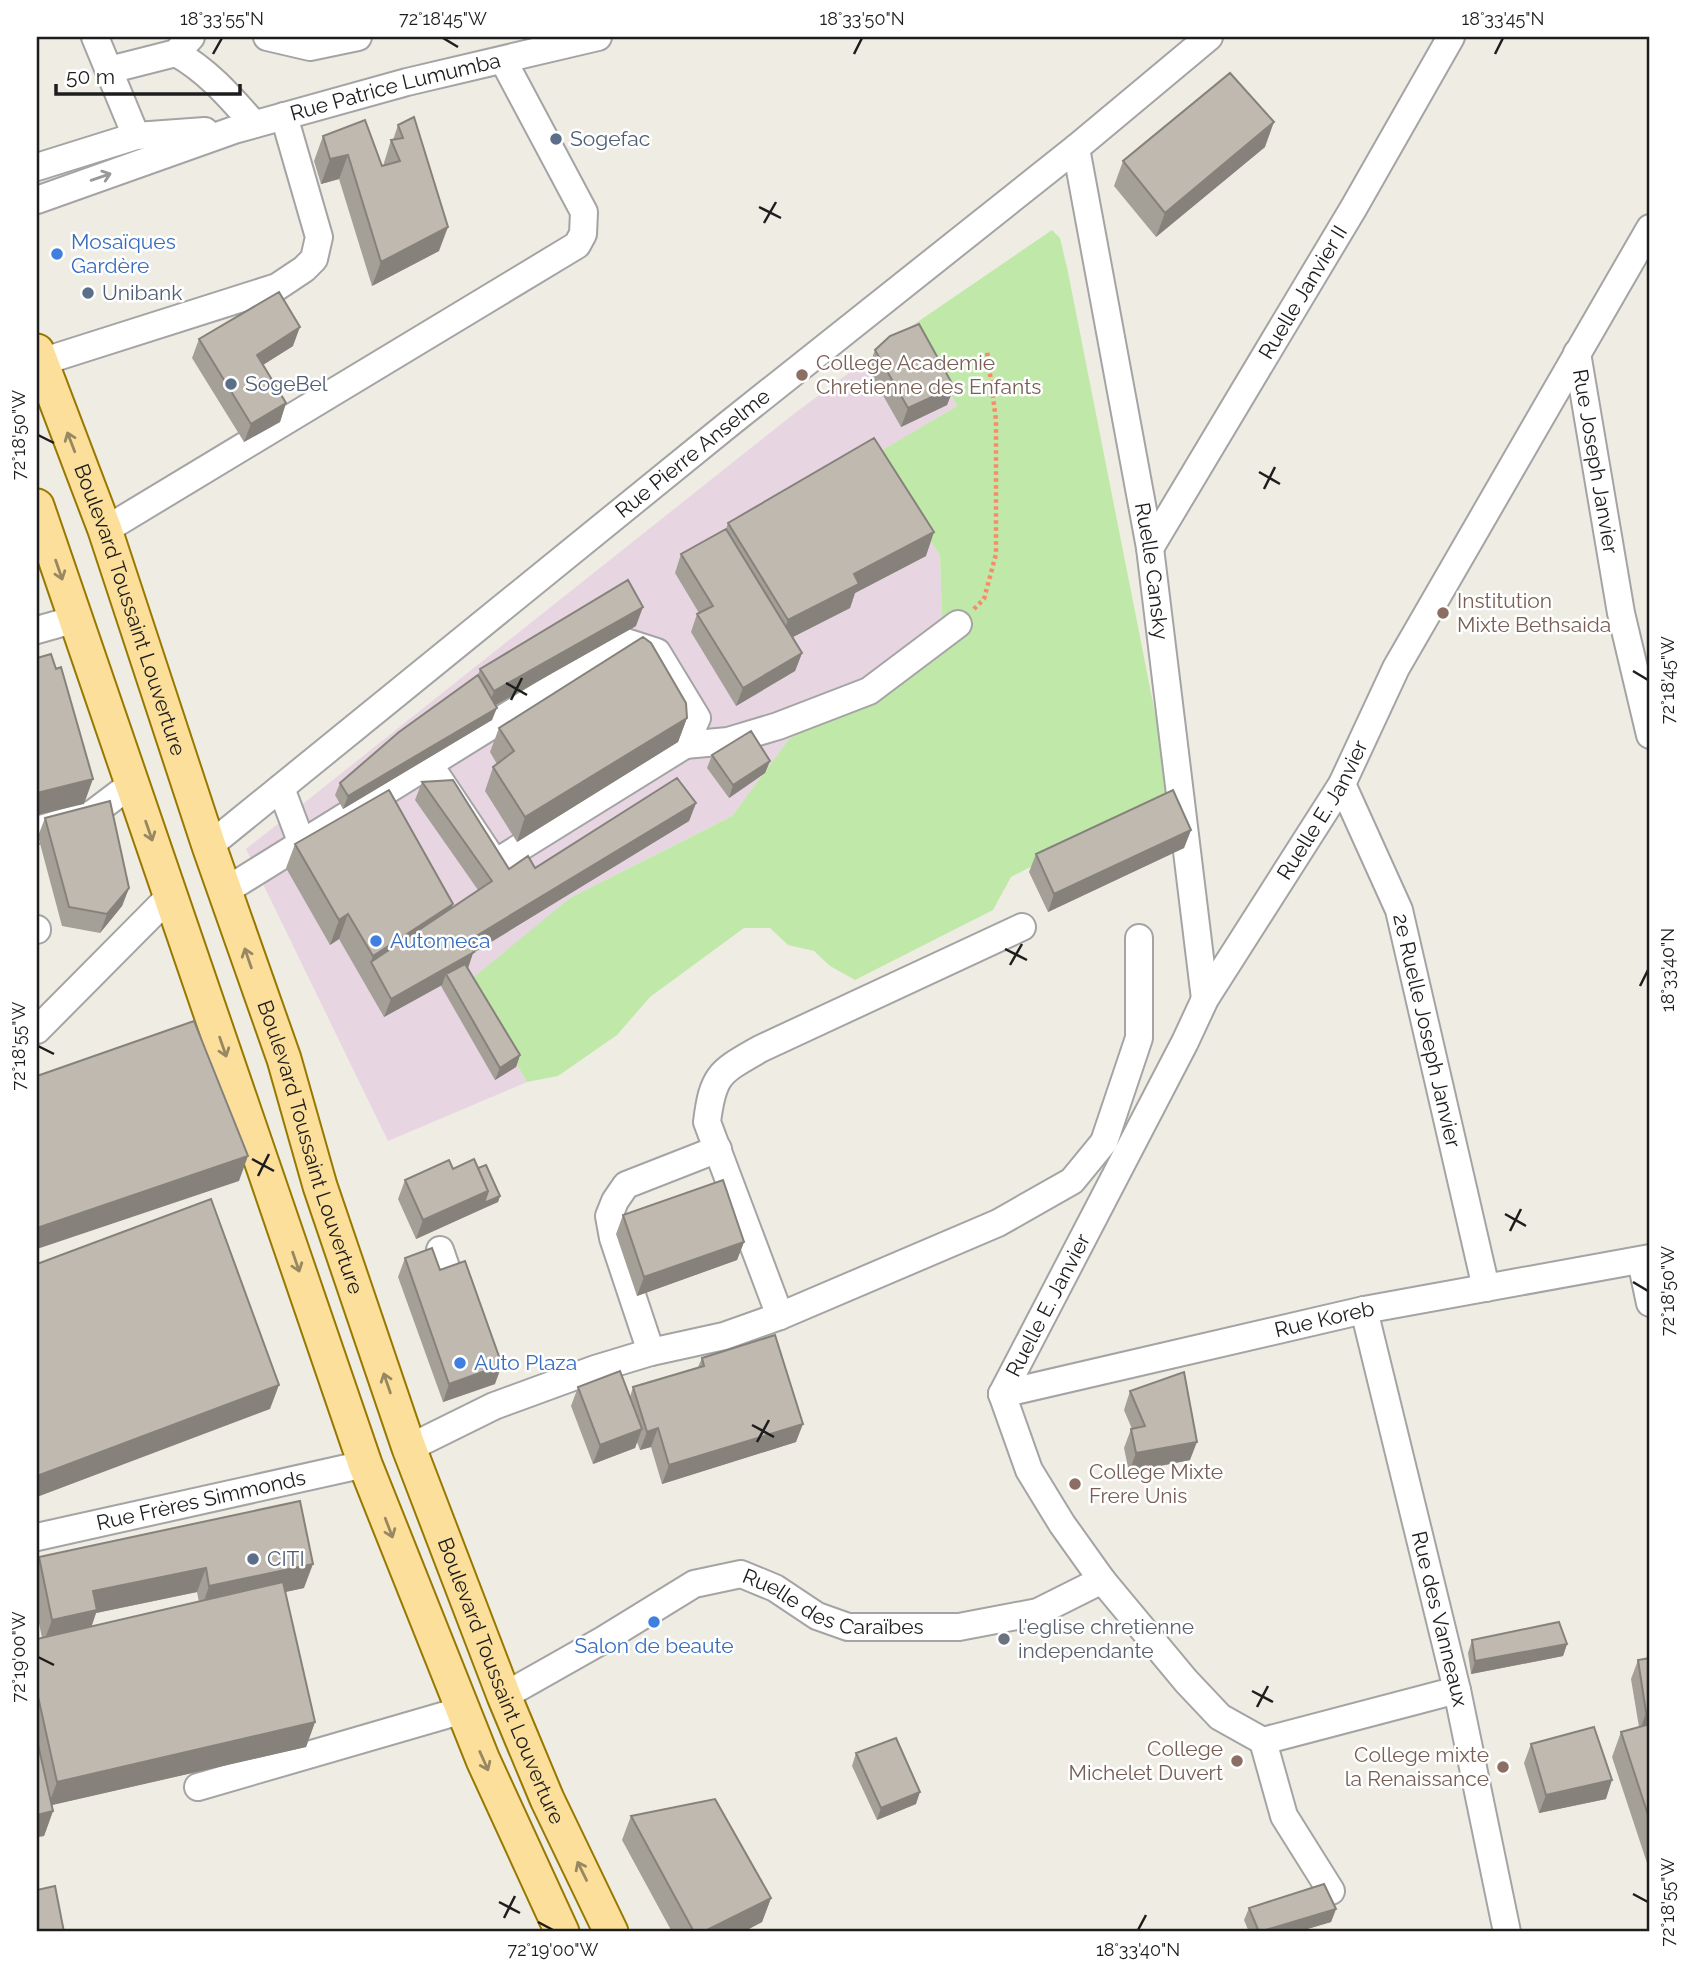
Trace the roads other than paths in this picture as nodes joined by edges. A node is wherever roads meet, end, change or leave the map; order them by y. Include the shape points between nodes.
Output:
1 (95, 37) edge
2 (267, 37) edge
3 (358, 37) edge
4 (598, 37) edge
5 (1209, 37) edge
6 (1451, 37) edge
7 (183, 45) edge
8 (509, 51) edge
9 (109, 70) junction
10 (284, 116) junction
11 (244, 127) junction
12 (136, 136) junction
13 (1076, 148) junction
14 (37, 167) edge
15 (37, 200) edge
16 (1650, 228) edge
17 (1577, 353) junction
18 (39, 356) edge
19 (37, 506) edge
20 (105, 530) junction
21 (1150, 548) junction
22 (76, 619) junction
23 (958, 624) road end
24 (37, 631) edge
25 (1650, 735) edge
26 (685, 745) junction
27 (429, 764) junction
28 (133, 783) junction
29 (1342, 784) junction
30 (281, 788) junction
31 (37, 830) edge
32 (302, 844) junction
33 (209, 846) junction
34 (225, 891) junction
35 (171, 895) junction
36 (1021, 927) dead end
37 (1139, 938) dead end
38 (1205, 999) junction
39 (37, 1030) edge
40 (718, 1149) junction
41 (440, 1250) dead end
42 (1646, 1259) edge
43 (1486, 1288) junction
44 (1650, 1303) edge
45 (1364, 1310) junction
46 (780, 1316) junction
47 (467, 1328) edge
48 (651, 1352) junction
49 (485, 1380) edge
50 (1002, 1394) junction
51 (494, 1406) junction
52 (410, 1448) junction
53 (365, 1464) junction
54 (37, 1537) edge
55 (1102, 1580) junction
56 (1457, 1690) junction
57 (504, 1696) junction
58 (463, 1710) junction
59 (1263, 1741) junction
60 (198, 1787) dead end
61 (1331, 1891) edge
62 (562, 1932) edge
63 (611, 1932) edge
64 (1507, 1932) edge

1 - 9 street
2 - 3 street via 310,47
4 - 8 street, Rue Patrice Lumumba
5 - 13 street, Rue Pierre Anselme
6 - 21 street, Ruelle Janvier II
7 - 9 street
7 - 11 street
8 - 10 street, Rue Patrice Lumumba
8 - 20 street via 584,212 583,234 577,245
9 - 12 street
10 - 11 street, Rue Patrice Lumumba
10 - 18 street via 319,237 314,259 304,269 277,288
11 - 12 street, Rue Patrice Lumumba
15 -> 11 street, Rue Patrice Lumumba
12 - 14 street, Rue Patrice Lumumba
13 - 21 street, Ruelle Cansky
13 - 30 street, Rue Pierre Anselme
16 - 17 street, Ruelle E. Janvier
17 - 25 street, Rue Joseph Janvier via 1621,613
17 - 29 street, Ruelle E. Janvier via 1395,668
20 -> 18 main road, Boulevard Toussaint Louverture
19 -> 22 main road, Boulevard Toussaint Louverture
20 - 33 main road, Boulevard Toussaint Louverture
21 - 38 street, Ruelle Cansky
22 - 24 street
22 - 28 main road, Boulevard Toussaint Louverture
23 - 26 street via 869,691 728,741
26 - 27 street via 495,863
26 - 27 street via 697,719 657,652 626,642
27 - 32 street
28 - 31 street via 92,814
28 -> 35 main road, Boulevard Toussaint Louverture
29 - 38 street, Ruelle E. Janvier
29 - 43 street, 2e Ruelle Joseph Janvier via 1399,910
30 - 32 street
30 - 33 street, Rue Pierre Anselme
32 - 34 street
33 - 34 main road, Boulevard Toussaint Louverture
52 -> 34 main road, Boulevard Toussaint Louverture
35 - 39 street
35 -> 53 main road, Boulevard Toussaint Louverture
36 - 40 street via 760,1049 727,1069 711,1091 707,1122
37 - 46 street via 1139,1038 1104,1142 1072,1181 999,1223
38 - 50 street, Ruelle E. Janvier
40 - 46 street
40 - 48 street via 626,1185 609,1216
41 - 47 street
42 - 43 street, Rue Koreb
42 - 44 street
43 - 45 street, Rue Koreb
45 - 50 street, Rue Koreb
45 - 56 street, Rue des Vanneaux
46 - 48 street
48 - 51 street
49 - 51 street
50 - 55 street via 1029,1470
51 - 52 street
52 - 53 main road
52 - 57 main road, Boulevard Toussaint Louverture
53 - 54 street, Rue Frères Simmonds
53 -> 58 main road, Boulevard Toussaint Louverture
55 - 57 street, Ruelle des Caraïbes via 1038,1612 959,1627 848,1627 817,1616 775,1588 741,1574 694,1584
55 - 59 street via 1220,1717
56 - 59 street
56 - 64 street, Rue des Vanneaux
63 -> 57 main road, Boulevard Toussaint Louverture
58 - 60 street
58 -> 62 main road, Boulevard Toussaint Louverture
59 - 61 street via 1284,1816

